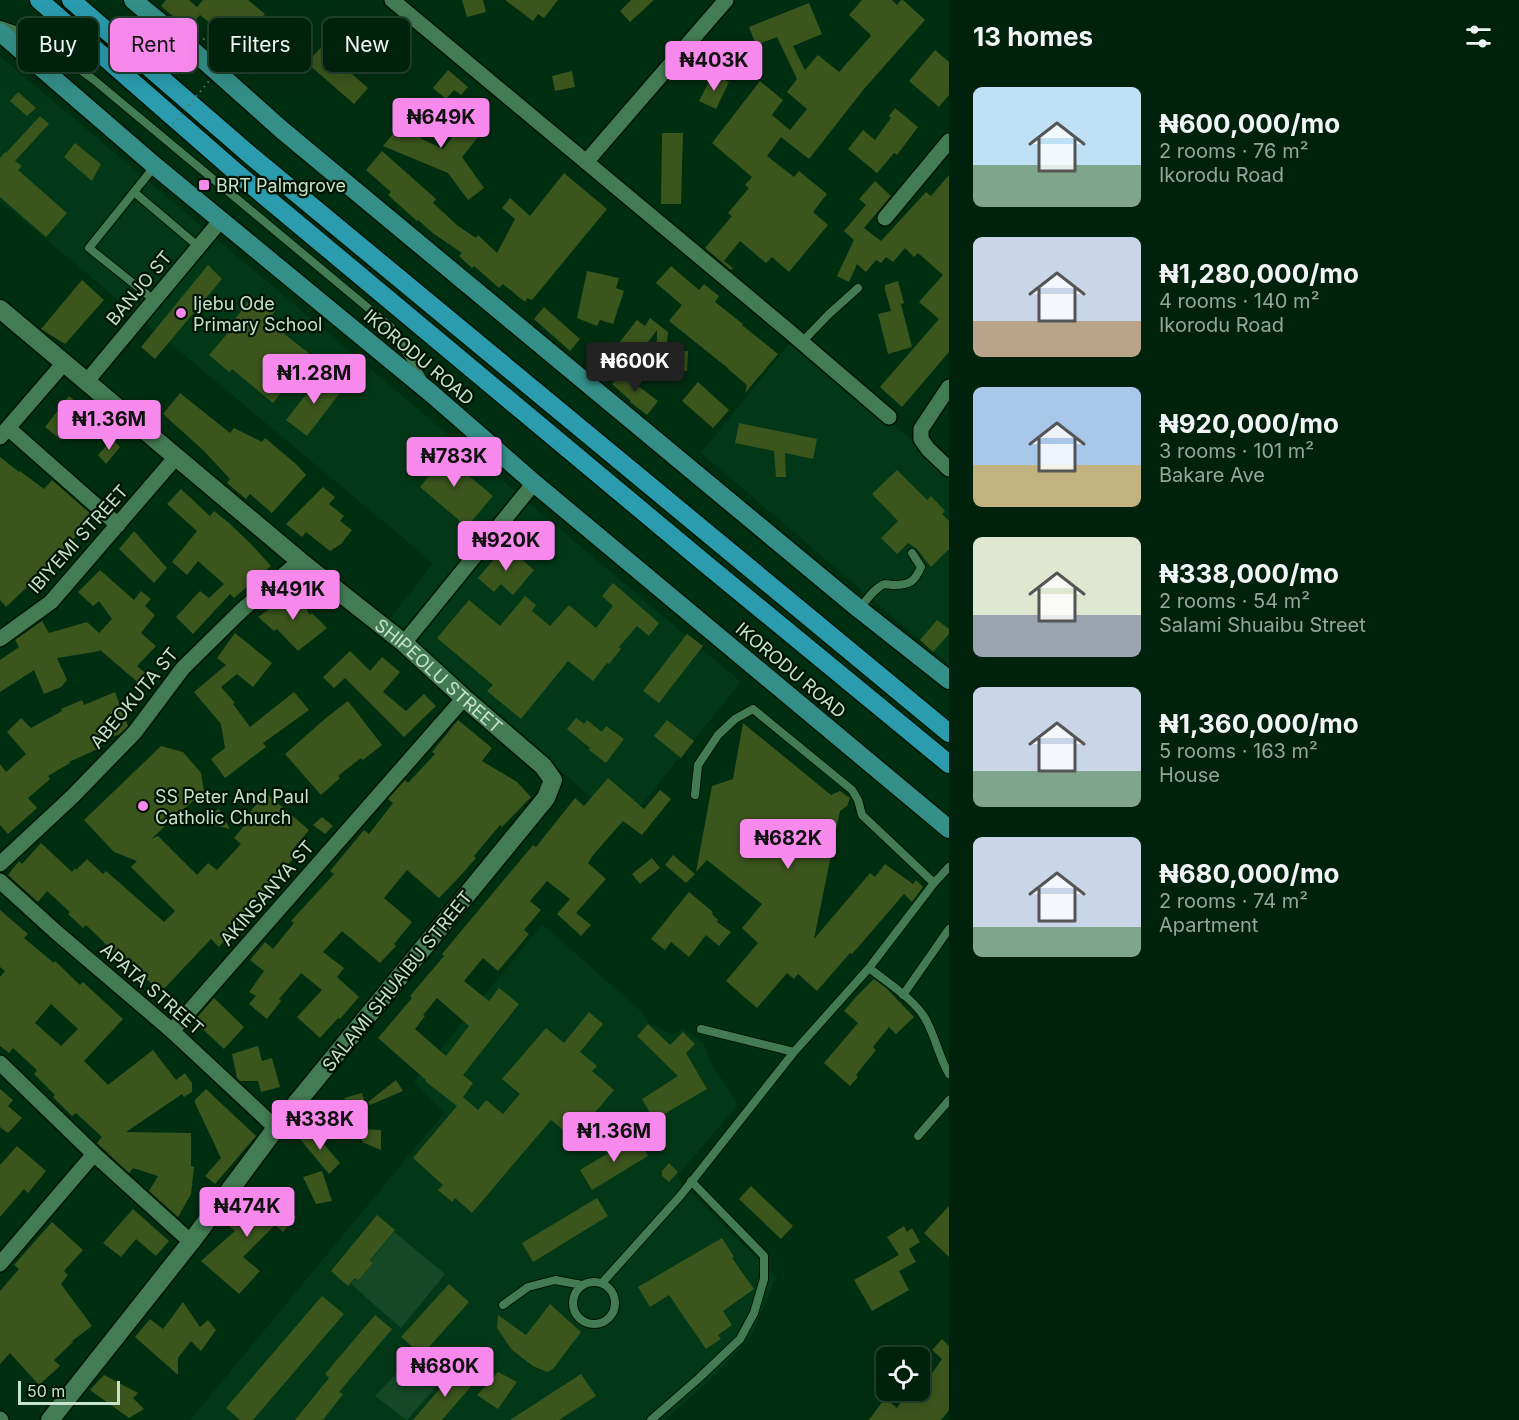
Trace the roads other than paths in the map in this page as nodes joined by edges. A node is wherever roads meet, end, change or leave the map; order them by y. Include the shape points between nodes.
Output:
1 (39, 0) edge
2 (71, 0) edge
3 (133, 0) edge
4 (392, 0) edge
5 (726, 0) edge
6 (0, 25) edge
7 (0, 32) edge
8 (949, 141) edge
9 (586, 162) junction
10 (155, 166) junction
11 (134, 192) junction
12 (885, 218) dead end
13 (221, 220) junction
14 (199, 247) junction
15 (858, 288) dead end
16 (154, 300) junction
17 (0, 309) edge
18 (802, 342) junction
19 (64, 363) junction
20 (87, 381) junction
21 (949, 387) edge
22 (432, 394) junction
23 (889, 417) dead end
24 (5, 426) edge
25 (177, 457) junction
26 (949, 469) edge
27 (534, 483) junction
28 (118, 525) junction
29 (912, 553) dead end
30 (300, 561) junction
31 (859, 609) junction
32 (0, 639) edge
33 (404, 643) junction
34 (949, 680) edge
35 (464, 698) junction
36 (949, 733) edge
37 (949, 764) edge
38 (695, 795) dead end
39 (546, 798) joint
40 (949, 829) edge
41 (0, 864) edge
42 (949, 867) edge
43 (0, 881) edge
44 (934, 883) junction
45 (949, 929) edge
46 (869, 968) junction
47 (903, 995) junction
48 (700, 1029) dead end
49 (171, 1031) junction
50 (794, 1052) junction
51 (0, 1063) edge
52 (949, 1074) edge
53 (949, 1100) edge
54 (276, 1128) junction
55 (918, 1136) dead end
56 (94, 1154) junction
57 (691, 1181) junction
58 (191, 1242) junction
59 (0, 1264) edge
60 (602, 1283) junction
61 (582, 1285) junction
62 (503, 1305) dead end
63 (50, 1420) edge
64 (651, 1420) edge

1 - 37 highway, IKORODU ROAD via 237,172
2 - 36 highway via 260,162
3 - 31 main road via 282,130
4 - 9 street
5 - 9 street
6 - 22 lane via 38,38 94,80 391,327
7 - 10 main road, IKORODU ROAD
8 - 12 street
9 - 18 street
10 - 11 lane
10 - 13 main road, IKORODU ROAD
11 - 14 lane
11 - 16 lane via 89,248
13 - 14 street, BANJO ST
13 - 22 main road, IKORODU ROAD
14 - 16 street, BANJO ST
15 - 18 lane
16 - 20 street, BANJO ST
17 - 19 street, SHIPEOLU STREET
18 - 23 street
19 - 20 street, SHIPEOLU STREET
19 - 24 street
20 - 25 street, SHIPEOLU STREET
21 - 26 street via 921,429 924,444
22 - 27 main road, IKORODU ROAD
24 - 28 street
25 - 28 street, IBIYEMI STREET
25 - 30 street, SHIPEOLU STREET
27 - 33 street
27 - 40 main road, IKORODU ROAD
28 - 32 street, IBIYEMI STREET via 51,602
29 - 31 lane via 921,567 917,576 909,583 884,584
30 - 33 street, SHIPEOLU STREET
30 - 41 street, ABEOKUTA ST via 183,668 135,732
31 - 34 main road
33 - 35 street, SHIPEOLU STREET
35 - 39 street, SHIPEOLU STREET via 543,766 553,780
35 - 49 street, AKINSANYA ST
38 - 44 lane via 698,765 718,735 735,718 753,709 852,790 862,814
39 - 54 street, SALAMI SHUAIBU STREET
42 - 44 lane
43 - 49 street, APATA STREET
44 - 46 lane
45 - 47 lane
46 - 47 lane
46 - 50 lane
47 - 52 lane via 927,1021
48 - 50 lane
49 - 54 street, APATA STREET
50 - 57 lane
51 - 56 street
53 - 55 lane
54 - 58 street, SALAMI SHUAIBU STREET
56 - 58 street
56 - 59 street
57 - 60 lane
57 - 64 lane via 764,1256 764,1279 754,1313 740,1339
58 - 63 street, SALAMI SHUAIBU STREET
60 - 61 lane
60 - 61 lane via 612,1291 615,1304 605,1321 592,1324 580,1319 573,1308 574,1295
61 - 62 lane via 555,1280 528,1287

